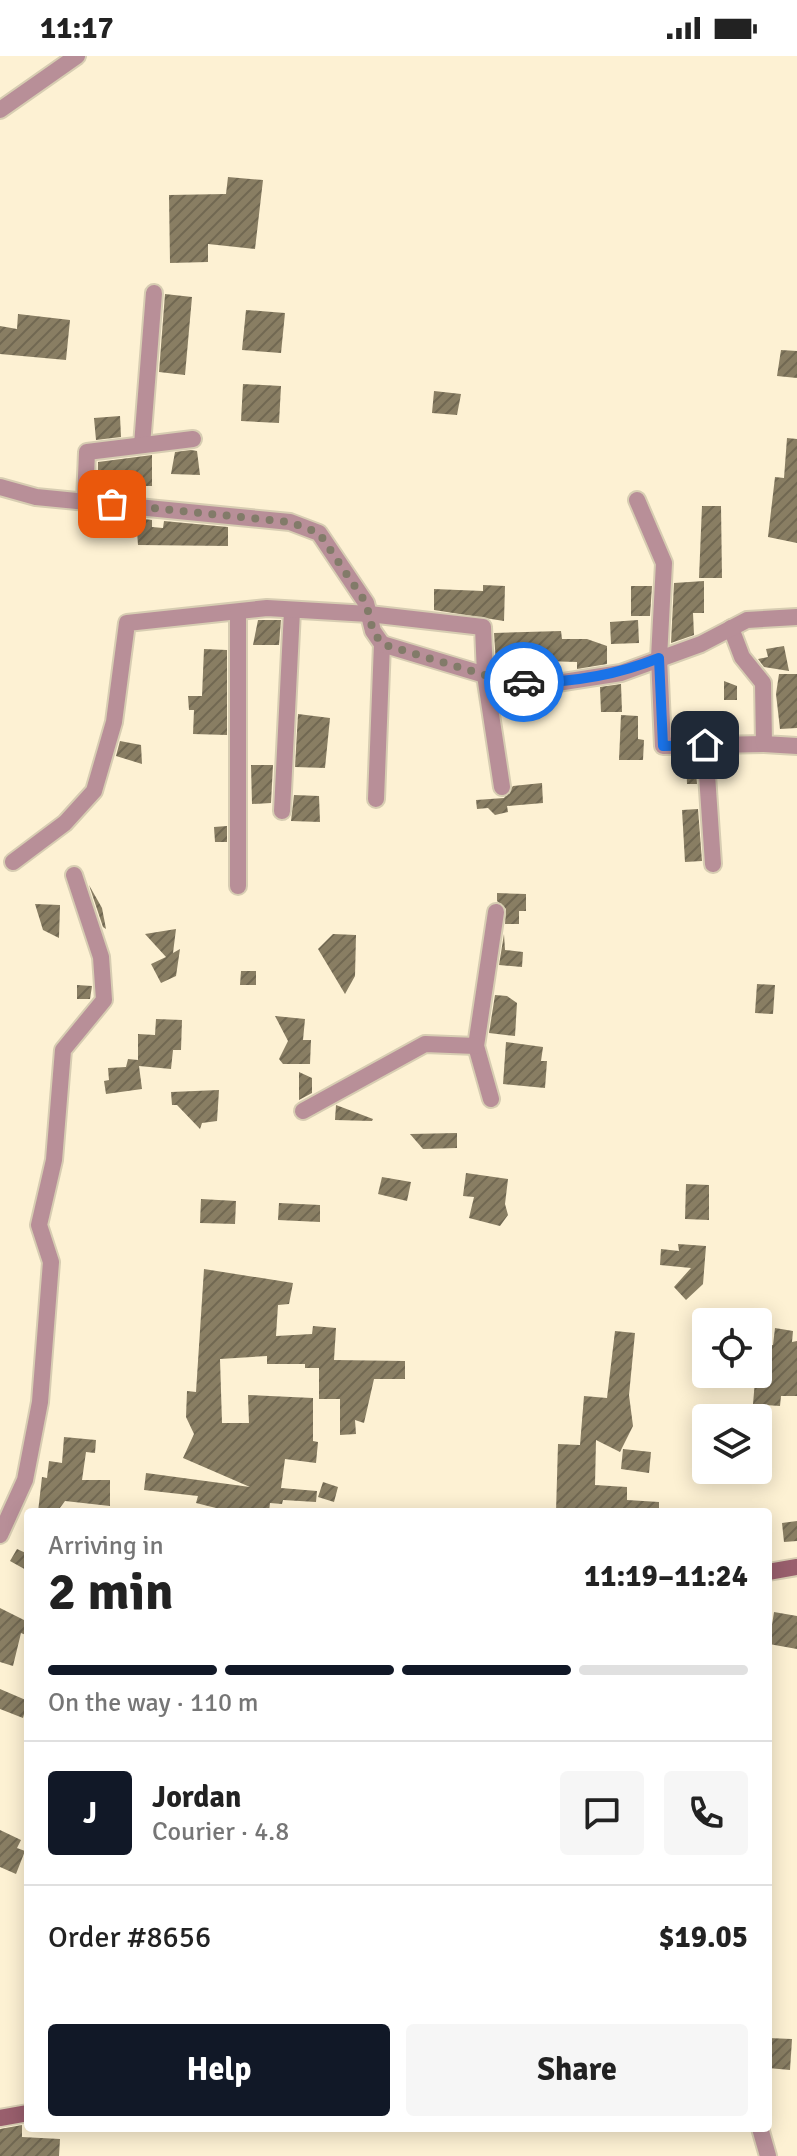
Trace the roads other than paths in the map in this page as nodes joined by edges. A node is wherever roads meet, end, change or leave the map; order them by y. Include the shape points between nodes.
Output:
1 (77, 56) edge
2 (0, 110) edge
3 (154, 293) dead end
4 (193, 439) dead end
5 (142, 445) junction
6 (0, 487) edge
7 (637, 500) dead end
8 (85, 501) junction
9 (368, 609) junction
10 (292, 611) junction
11 (238, 612) junction
12 (797, 617) edge
13 (731, 628) junction
14 (382, 644) junction
15 (659, 658) junction
16 (485, 675) junction
17 (764, 744) junction
18 (705, 745) junction
19 (797, 746) edge
20 (502, 787) dead end
21 (376, 799) dead end
22 (282, 811) dead end
23 (13, 862) dead end
24 (713, 864) dead end
25 (74, 875) dead end
26 (238, 886) dead end
27 (496, 912) dead end
28 (476, 1046) junction
29 (491, 1099) dead end
30 (303, 1111) dead end
31 (0, 1535) edge
32 (797, 1567) edge
33 (772, 1571) edge
34 (24, 2114) edge
35 (0, 2118) edge
36 (761, 2132) edge
37 (768, 2156) edge

1 - 2 street
3 - 5 street
4 - 5 street
5 - 8 street via 87,452
6 - 8 street via 36,497
7 - 15 street via 664,563
8 - 9 street via 290,522 319,533
9 - 10 street
9 - 14 street
9 - 16 street via 483,627
10 - 11 street
10 - 22 street
11 - 23 street via 127,623 114,722 94,791 65,823
11 - 26 street
12 - 13 street via 747,620
13 - 15 street
13 - 17 street via 742,657 763,683
14 - 16 street
14 - 21 street
15 - 16 street via 621,673 557,683
15 - 18 street via 663,746
16 - 20 street
17 - 18 street
17 - 19 street
18 - 24 street
25 - 31 street via 101,957 104,1000 63,1050 54,1160 39,1225 51,1262 40,1402 25,1480
27 - 28 street
28 - 29 street
28 - 30 street via 425,1044
32 - 33 main road
34 - 35 main road
36 - 37 street

